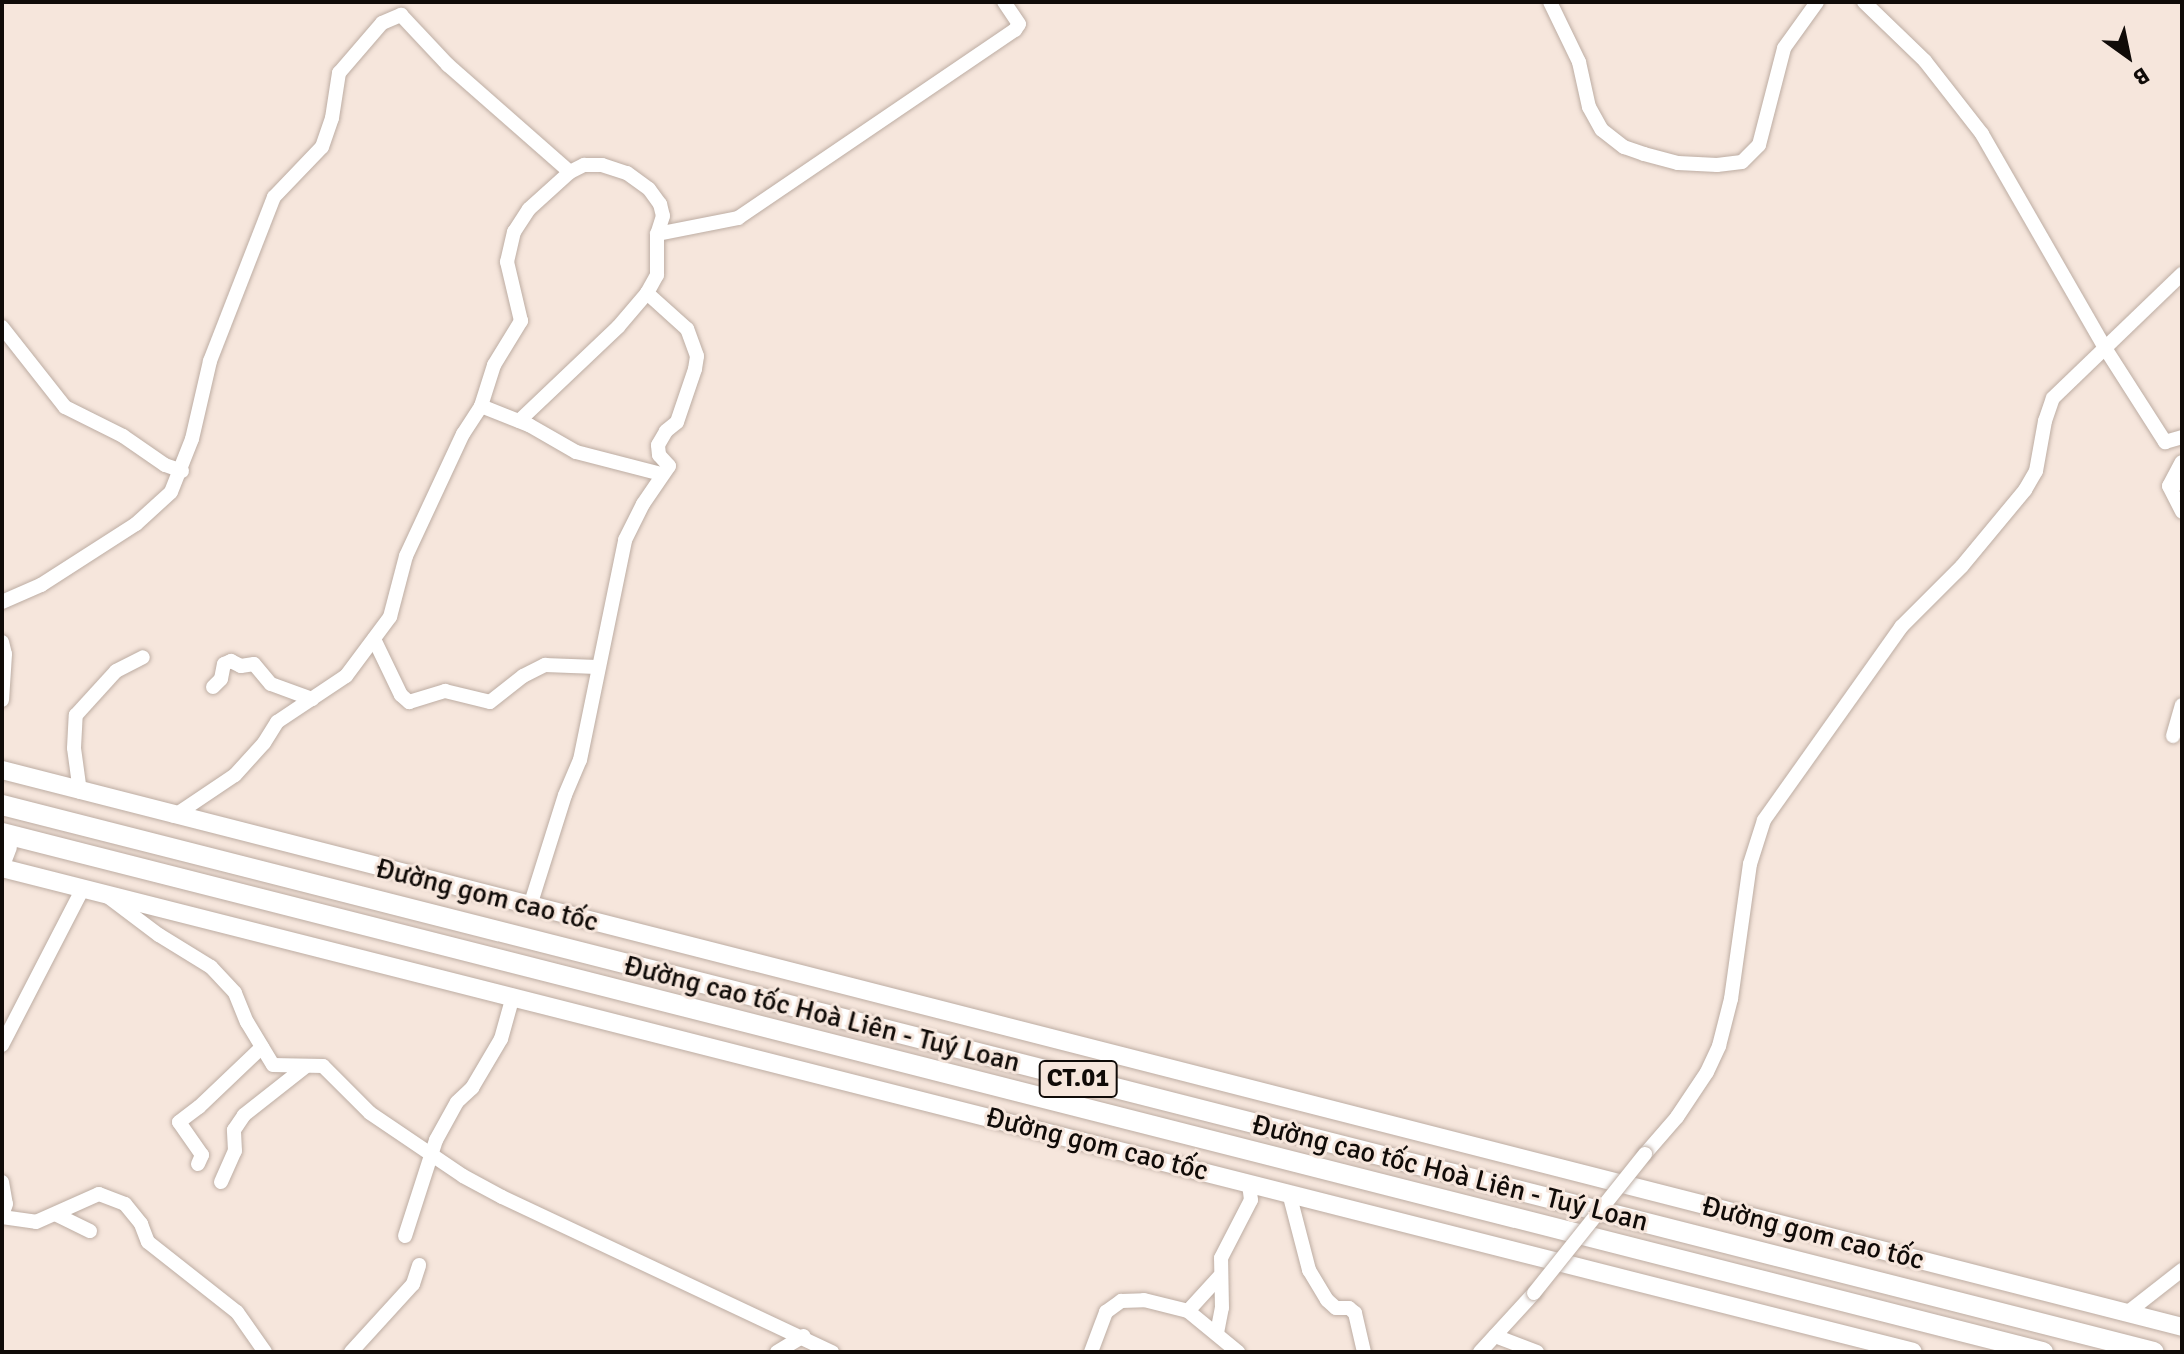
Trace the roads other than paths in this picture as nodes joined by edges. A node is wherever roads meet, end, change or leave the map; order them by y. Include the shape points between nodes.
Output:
1 (1004, 2) edge
2 (1550, 2) edge
3 (1817, 2) edge
4 (1864, 2) edge
5 (402, 9) edge
6 (570, 172) junction
7 (657, 234) junction
8 (2182, 274) edge
9 (647, 293) junction
10 (2, 327) edge
11 (2105, 348) junction
12 (481, 406) junction
13 (519, 421) junction
14 (2182, 437) edge
15 (2182, 462) edge
16 (182, 471) junction
17 (661, 474) junction
18 (2175, 484) edge
19 (2182, 512) edge
20 (2, 602) edge
21 (374, 639) junction
22 (2, 642) edge
23 (143, 657) dead end
24 (597, 667) junction
25 (213, 687) dead end
26 (312, 699) junction
27 (2, 700) edge
28 (2182, 705) edge
29 (2173, 736) dead end
30 (2, 770) edge
31 (80, 792) junction
32 (2, 793) edge
33 (12, 805) edge
34 (173, 816) junction
35 (6, 840) edge
36 (2, 868) edge
37 (83, 888) junction
38 (104, 893) junction
39 (530, 906) junction
40 (513, 996) junction
41 (2, 1045) edge
42 (262, 1047) junction
43 (309, 1065) junction
44 (204, 1153) dead end
45 (432, 1154) junction
46 (2, 1182) edge
47 (221, 1182) dead end
48 (1249, 1183) junction
49 (1289, 1193) junction
50 (55, 1214) junction
51 (2, 1216) edge
52 (90, 1231) dead end
53 (405, 1236) dead end
54 (419, 1265) dead end
55 (2182, 1270) edge
56 (1219, 1277) junction
57 (1188, 1311) junction
58 (2127, 1313) junction
59 (2182, 1327) edge
60 (1217, 1333) junction
61 (804, 1336) junction
62 (1495, 1336) junction
63 (265, 1352) edge
64 (351, 1352) edge
65 (777, 1352) edge
66 (832, 1352) edge
67 (1091, 1352) edge
68 (1238, 1352) edge
69 (1364, 1352) edge
70 (1480, 1352) edge
71 (1537, 1352) edge
72 (1913, 1352) edge
73 (2043, 1352) edge
74 (2154, 1352) edge

1 - 7 street via 1019,24 1015,30 738,218
2 - 3 street via 1579,62 1589,107 1602,130 1644,154 1717,165 1742,162 1759,145 1784,48
4 - 11 street via 1925,61 1982,134
5 - 6 street via 448,65
5 - 16 street via 382,23 339,73 322,147 274,197 210,361
6 - 7 street via 602,165 637,179 660,204 663,216
6 - 12 street via 529,209 514,232 507,262 521,321 494,365
7 - 9 street via 657,275
8 - 11 street
9 - 13 street
9 - 17 street via 687,329 697,356 677,422 658,445 659,455 669,464
10 - 16 street via 65,407
11 - 14 street via 2165,442
11 - 62 street, bridge via 2053,398 2036,471 2025,490 1962,566 1901,627 1764,820 1750,864 1731,999 1707,1072 1677,1117
12 - 13 street
12 - 21 street via 406,556 390,617
13 - 17 street via 576,452
15 - 18 street
16 - 20 street via 171,492 136,524 41,585
17 - 24 street via 625,540
18 - 19 street
21 - 24 street via 409,702 445,691 490,702 545,665
21 - 26 street via 350,673
22 - 27 street
23 - 31 street via 116,671 76,715
24 - 39 street via 580,760
25 - 26 street via 224,664 231,661 254,664 271,684
26 - 34 street via 277,722 235,775
28 - 29 street
30 - 31 main road, Đường gom cao tốc
31 - 34 main road, Đường gom cao tốc
32 - 33 street
33 - 74 highway, Đường cao tốc Hoà Liên - Tuý Loan / CT.01
34 - 39 main road, Đường gom cao tốc
35 - 36 street
35 - 73 highway, Đường cao tốc Hoà Liên - Tuý Loan / CT.01
36 - 37 main road, Đường gom cao tốc
37 - 38 main road, Đường gom cao tốc
37 - 41 street
38 - 40 main road, Đường gom cao tốc
38 - 42 street via 211,967 235,993
39 - 58 main road, Đường gom cao tốc
40 - 45 street via 501,1039 472,1088 457,1102
40 - 48 main road, Đường gom cao tốc
42 - 43 street via 273,1065
42 - 44 street via 179,1122
43 - 45 street via 323,1066 370,1113
43 - 47 street via 244,1115 234,1130 235,1151
45 - 53 street
45 - 61 street via 502,1197
46 - 51 street
48 - 49 main road, Đường gom cao tốc
48 - 56 street via 1251,1200 1223,1250
49 - 69 street via 1309,1270 1327,1300 1355,1313
49 - 72 main road, Đường gom cao tốc
50 - 51 street via 36,1222
50 - 52 street
50 - 63 street via 99,1194 125,1204 148,1242 237,1312
54 - 64 street via 413,1284
55 - 58 street
56 - 57 street
56 - 60 street via 1222,1308
57 - 60 street
57 - 67 street via 1163,1303 1121,1301 1101,1320
58 - 59 main road, Đường gom cao tốc
60 - 68 street
61 - 65 street
61 - 66 street
62 - 70 street
62 - 71 street

